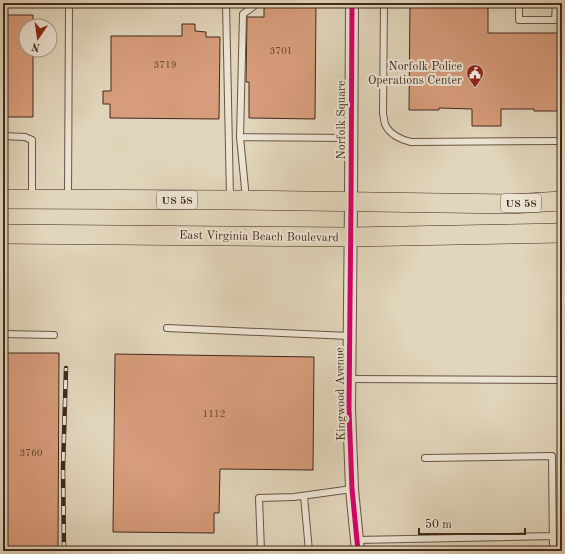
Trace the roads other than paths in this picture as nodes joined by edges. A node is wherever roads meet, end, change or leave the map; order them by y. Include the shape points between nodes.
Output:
1 (69, 3) edge
2 (226, 3) edge
3 (254, 3) edge
4 (352, 3) edge
5 (384, 3) edge
6 (519, 3) edge
7 (556, 3) edge
8 (559, 20) edge
9 (3, 136) edge
10 (240, 137) junction
11 (351, 138) junction
12 (562, 141) edge
13 (3, 199) edge
14 (32, 200) junction
15 (68, 200) junction
16 (238, 200) junction
17 (562, 201) edge
18 (351, 202) junction
19 (562, 233) edge
20 (3, 234) edge
21 (350, 237) junction
22 (167, 328) dead end
23 (3, 334) edge
24 (54, 335) dead end
25 (349, 336) junction
26 (349, 379) junction
27 (562, 380) edge
28 (425, 458) dead end
29 (352, 489) junction
30 (304, 496) junction
31 (553, 536) junction
32 (358, 545) edge
33 (261, 551) edge
34 (309, 551) edge
35 (553, 551) edge

1 - 15 lane
2 - 16 lane
3 - 10 lane via 254,6 243,14
4 - 11 street, Norfolk Square
5 - 12 lane via 383,114 390,132 411,142
6 - 8 lane via 519,20
7 - 8 lane
9 - 14 lane via 25,136 32,140
10 - 11 lane
10 - 16 lane
11 - 18 street, Norfolk Square
13 - 14 main road, US 58
14 - 15 main road, US 58
15 - 16 main road, US 58
16 - 18 main road, US 58
17 - 18 main road, US 58 via 510,204
18 - 21 street, Norfolk Square
19 - 21 main road, East Virginia Beach Boulevard
20 - 21 main road, East Virginia Beach Boulevard
21 - 25 street, Kingwood Avenue
22 - 25 lane
23 - 24 lane
25 - 26 street, Kingwood Avenue
26 - 27 lane
26 - 29 street, Kingwood Avenue
28 - 31 lane via 552,456
29 - 30 lane
29 - 32 street, Kingwood Avenue
30 - 33 lane via 259,498
30 - 34 lane
31 - 32 lane
31 - 35 lane

